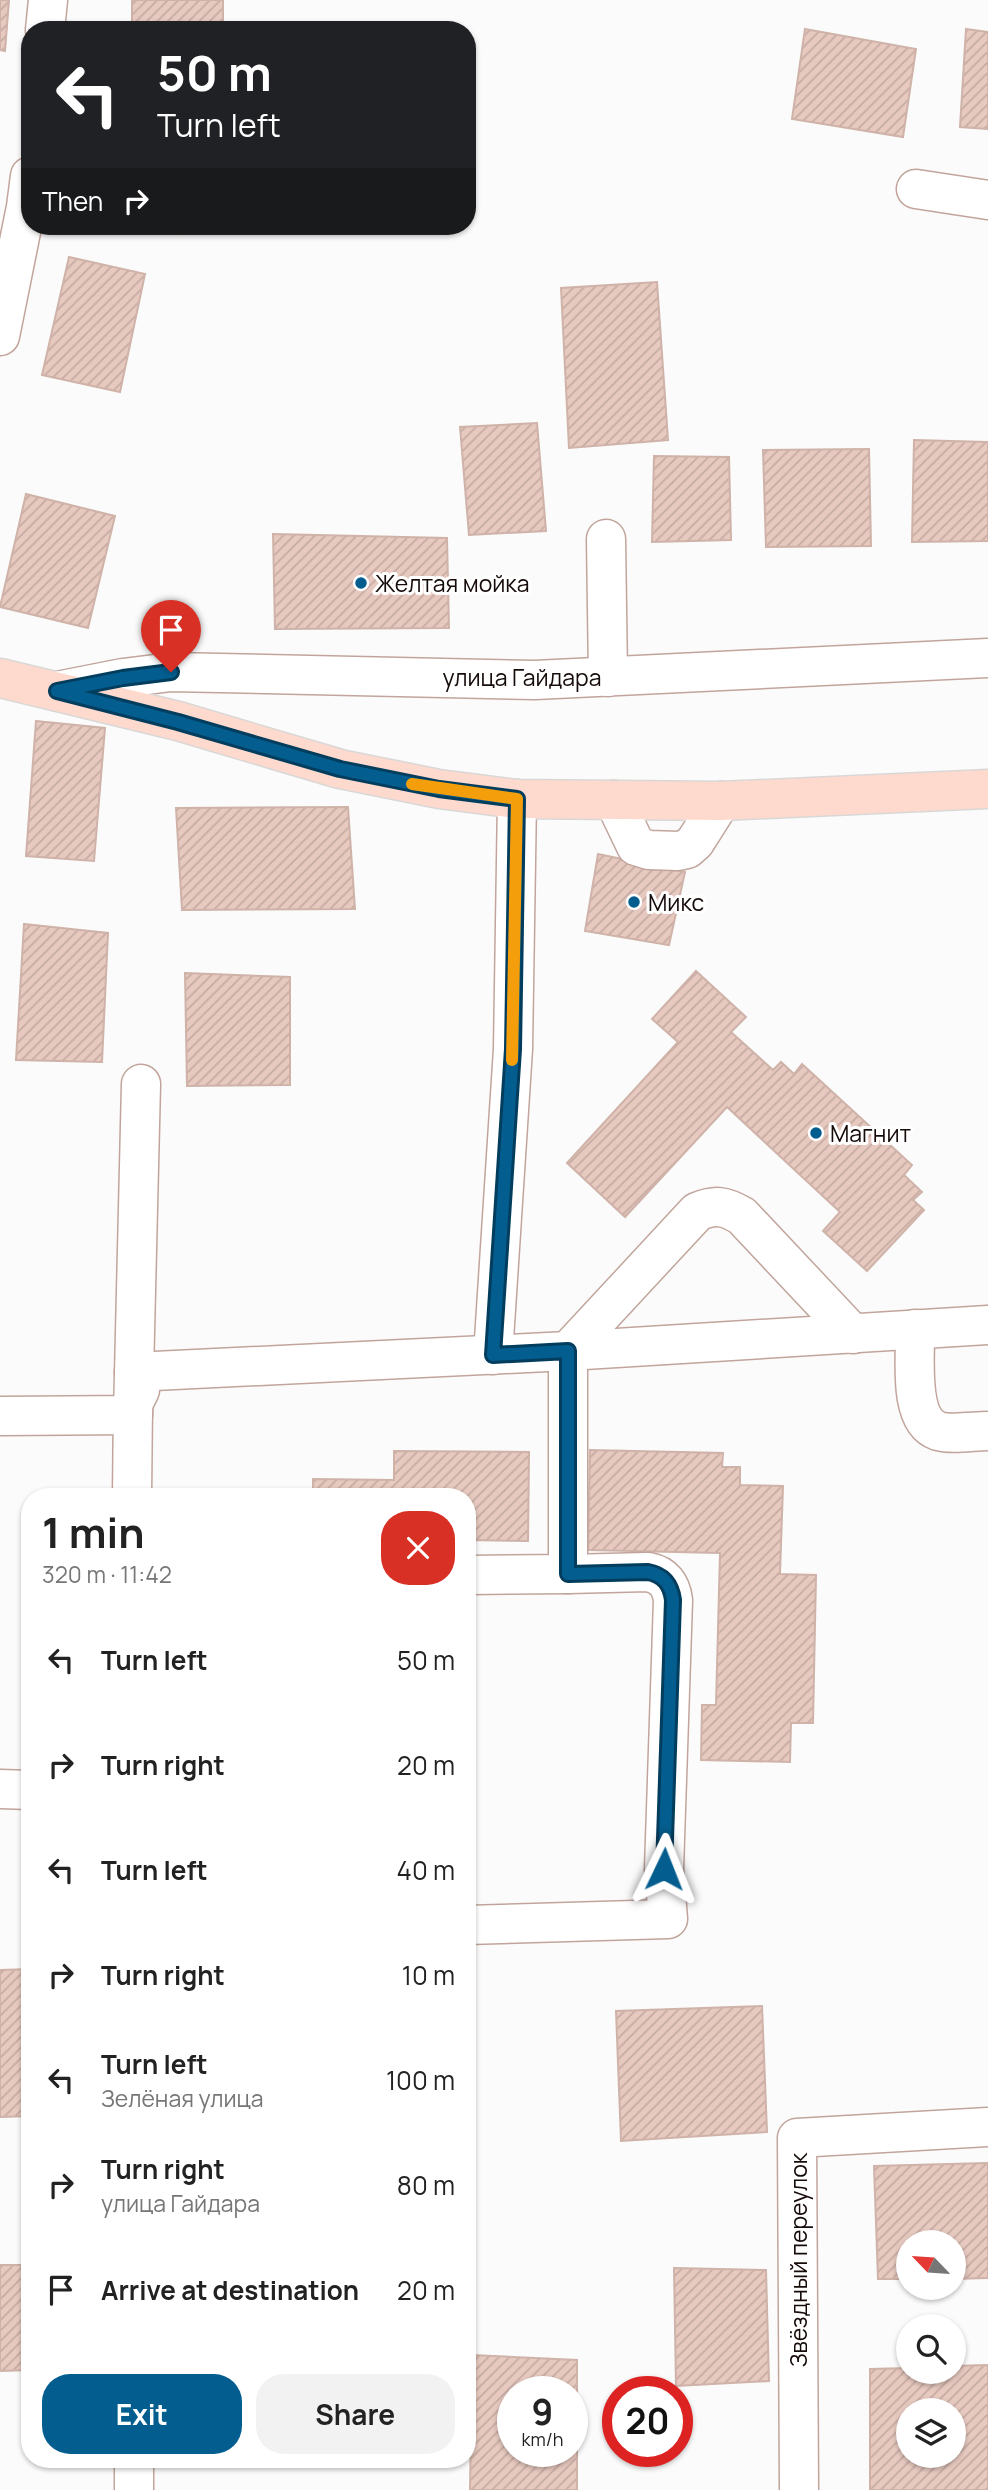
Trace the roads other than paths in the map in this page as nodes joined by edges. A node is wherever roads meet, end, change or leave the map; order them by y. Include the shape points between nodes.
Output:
1 (48, 0) edge
2 (46, 21) edge
3 (916, 189) dead end
4 (988, 200) edge
5 (21, 232) edge
6 (0, 336) edge
7 (606, 539) dead end
8 (988, 658) edge
9 (608, 677) junction
10 (0, 678) edge
11 (57, 691) junction
12 (988, 789) edge
13 (517, 799) junction
14 (614, 800) junction
15 (721, 801) junction
16 (141, 1084) dead end
17 (983, 1320) edge
18 (915, 1329) junction
19 (853, 1334) junction
20 (568, 1351) junction
21 (493, 1355) junction
22 (152, 1371) junction
23 (133, 1415) junction
24 (0, 1416) edge
25 (988, 1431) edge
26 (132, 1488) edge
27 (568, 1574) junction
28 (476, 1575) edge
29 (0, 1789) edge
30 (21, 1790) edge
31 (476, 1925) edge
32 (988, 2127) edge
33 (134, 2468) edge
34 (134, 2490) edge
35 (799, 2490) edge

1 - 2 street
3 - 4 street
5 - 6 street
7 - 9 street
8 - 9 street, улица Гайдара
9 - 11 street, улица Гайдара via 536,680 171,672
10 - 11 main road
11 - 13 main road via 340,769
12 - 15 main road
13 - 14 main road
13 - 21 street via 513,1049
14 - 15 main road
14 - 15 street via 636,846 678,851 695,842
16 - 22 street
17 - 18 street
18 - 19 street
18 - 25 street via 917,1401 922,1418 940,1432
19 - 20 street
19 - 20 street via 742,1216 714,1206 697,1212
20 - 21 street
20 - 27 street
21 - 22 street
22 - 23 street via 157,1375 144,1385
23 - 24 street
23 - 26 street
27 - 28 street
27 - 31 street via 648,1572 659,1575 671,1590 664,1869 668,1919
29 - 30 street
32 - 35 street, Звёздный переулок via 797,2138
33 - 34 street

